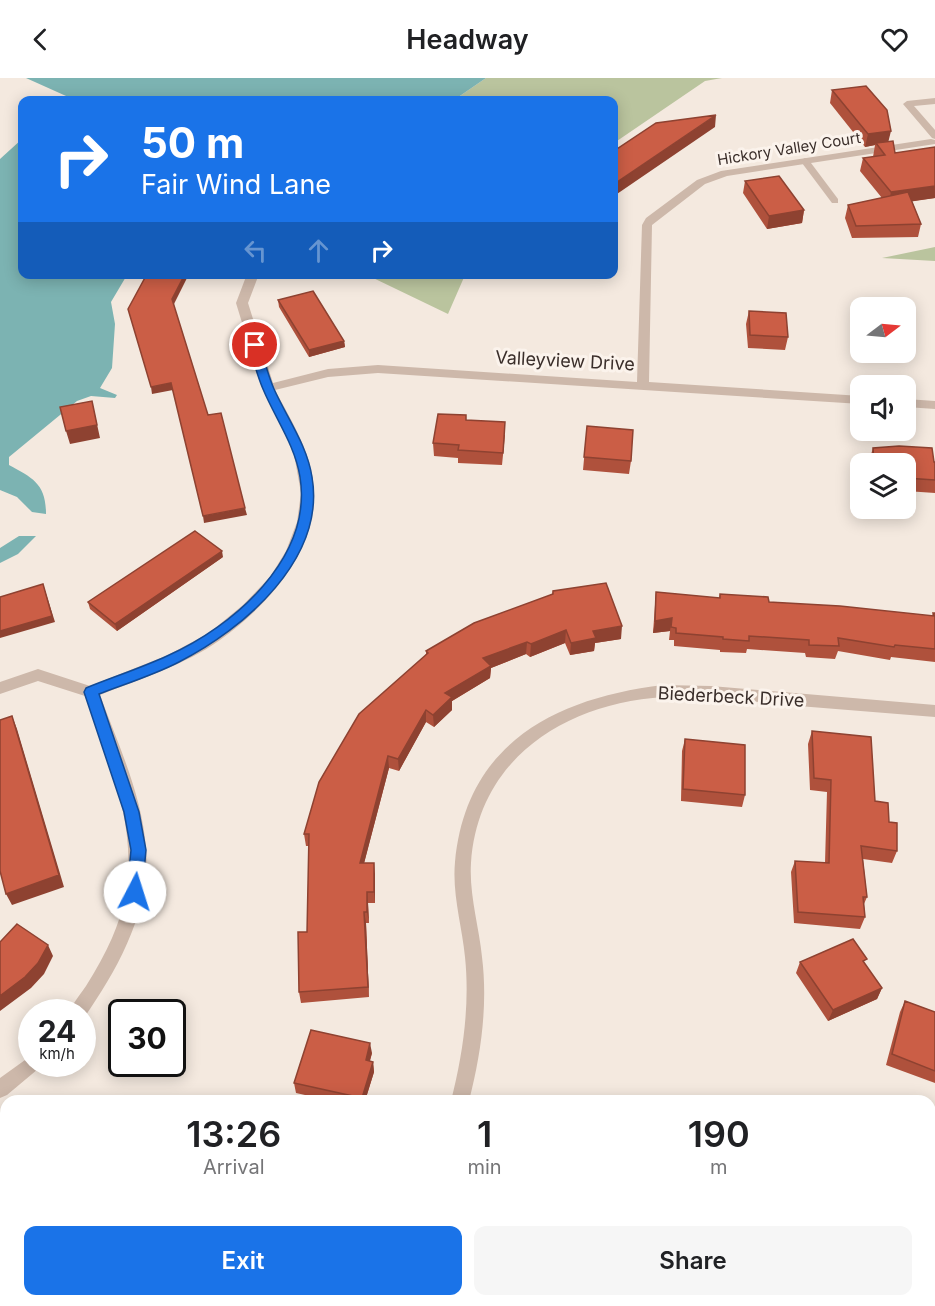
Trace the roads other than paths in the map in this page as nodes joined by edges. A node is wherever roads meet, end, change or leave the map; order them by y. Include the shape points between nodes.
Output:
1 (935, 101) edge
2 (934, 140) edge
3 (805, 161) junction
4 (835, 201) dead end
5 (252, 279) edge
6 (643, 384) junction
7 (268, 388) junction
8 (850, 399) edge
9 (916, 404) edge
10 (935, 405) edge
11 (0, 688) edge
12 (91, 692) junction
13 (935, 711) edge
14 (88, 999) edge
15 (18, 1074) edge
16 (0, 1089) edge
17 (462, 1095) edge

1 - 2 lane via 907,104
2 - 3 street, Hickory Valley Court
3 - 4 lane
3 - 6 street, Hickory Valley Court via 710,177 647,225
5 - 7 street via 242,303
6 - 7 street, Valleyview Drive via 378,369 336,372
6 - 8 street, Valleyview Drive
7 - 12 street via 299,449 306,476 304,522 293,551 275,580 214,637 173,659
9 - 10 street
11 - 12 street via 38,675
12 - 14 street via 132,812 138,850 135,892 120,942
13 - 17 street, Biederbeck Drive via 663,692 582,706 546,724 512,749 486,783 468,824 463,864 475,970 468,1072
15 - 16 street

